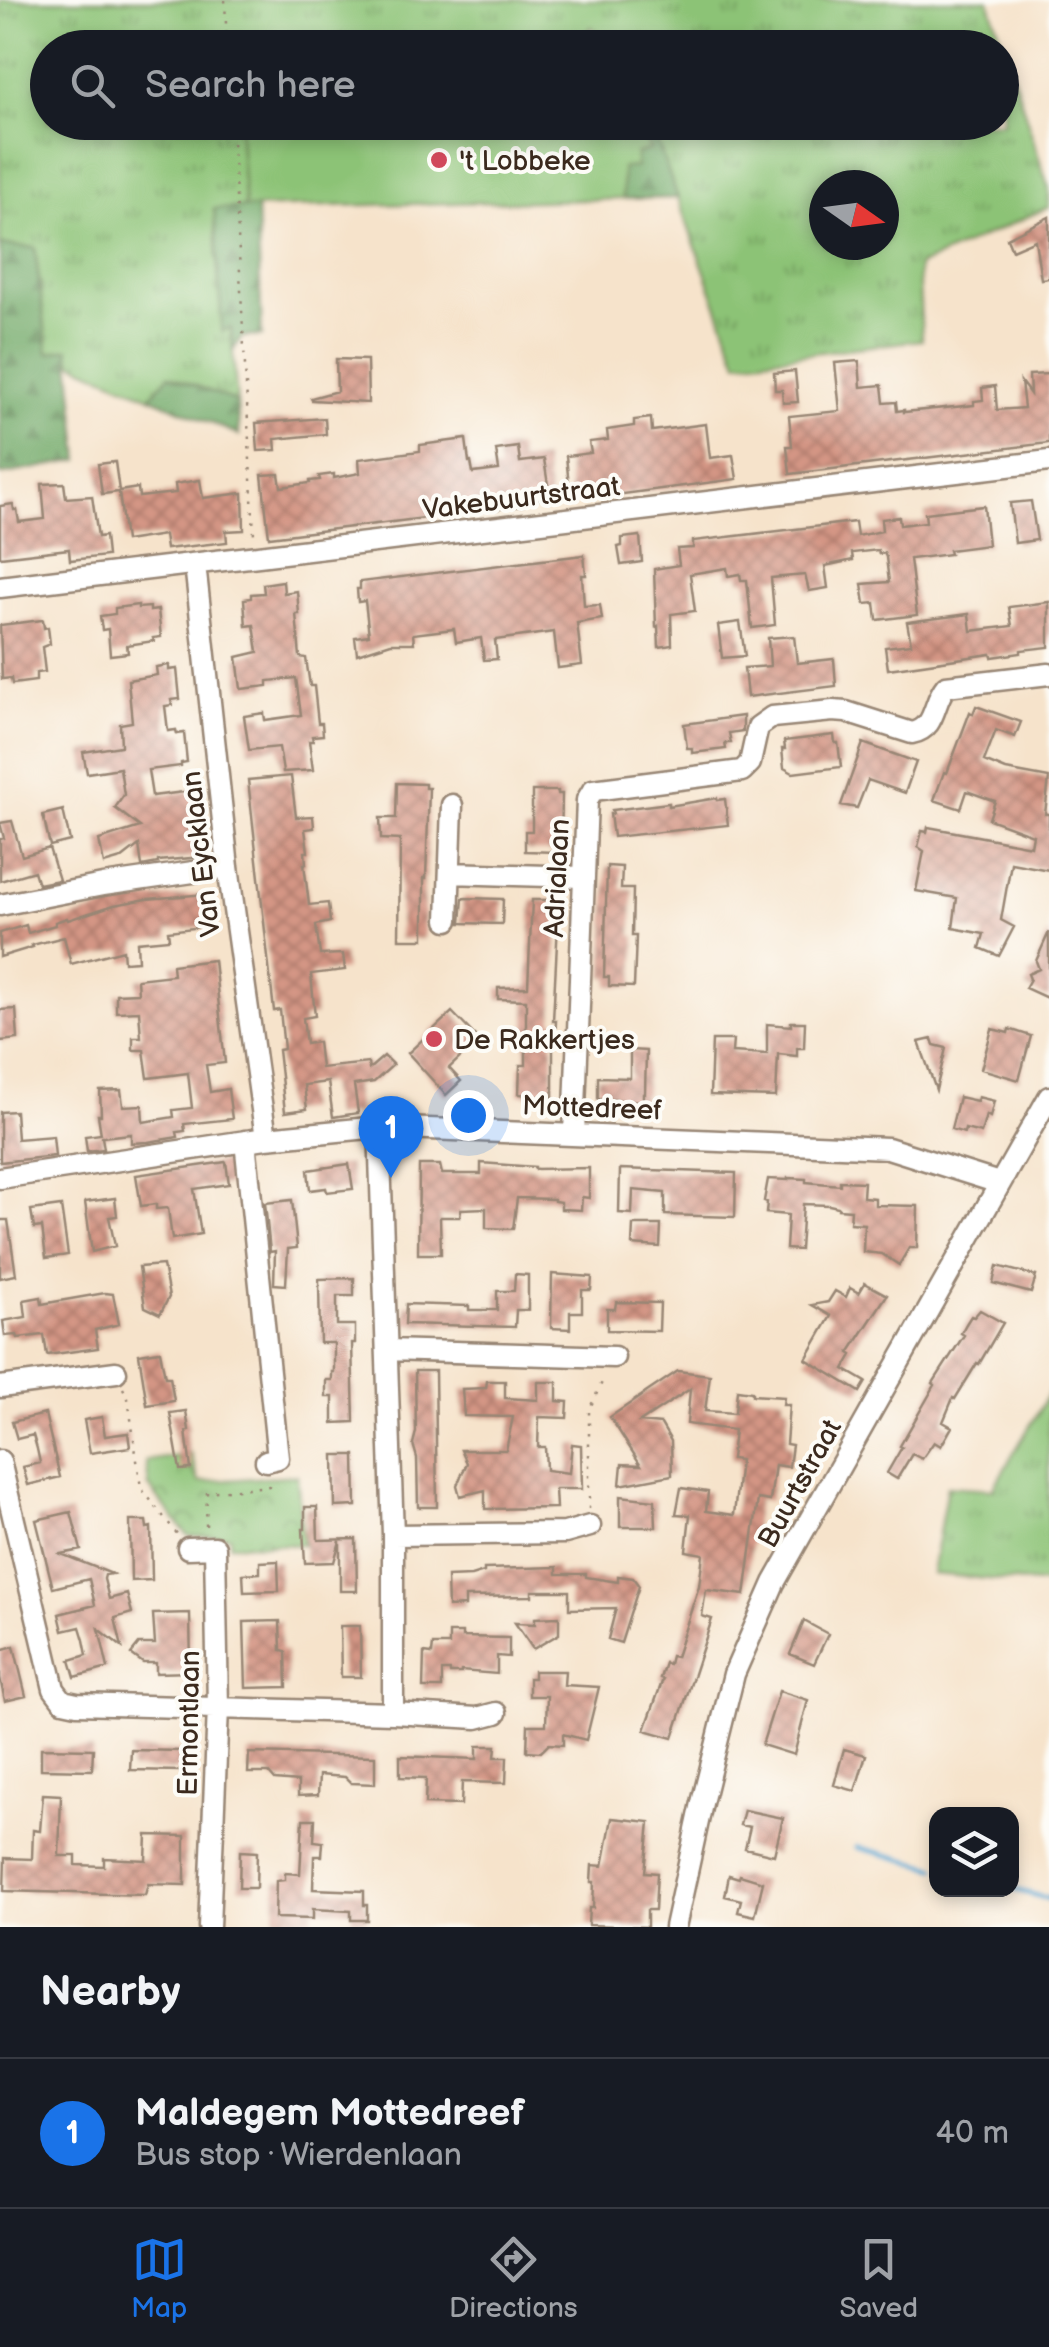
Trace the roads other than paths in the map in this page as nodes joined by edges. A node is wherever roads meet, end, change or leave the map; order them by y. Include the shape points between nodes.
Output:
1 (1049, 461) edge
2 (195, 564) junction
3 (0, 587) edge
4 (1049, 674) edge
5 (452, 805) dead end
6 (228, 867) junction
7 (450, 873) junction
8 (583, 878) junction
9 (0, 905) edge
10 (448, 920) dead end
11 (1049, 1097) edge
12 (380, 1126) junction
13 (574, 1134) junction
14 (255, 1140) junction
15 (0, 1178) edge
16 (999, 1183) junction
17 (388, 1350) junction
18 (614, 1357) road end
19 (116, 1372) road end
20 (0, 1387) edge
21 (0, 1460) edge
22 (266, 1460) road end
23 (590, 1526) road end
24 (393, 1535) junction
25 (197, 1548) road end
26 (218, 1708) junction
27 (496, 1713) dead end
28 (393, 1714) junction
29 (209, 1927) edge
30 (674, 1927) edge

1 - 2 street, Vakebuurtstraat
2 - 3 street, Vakebuurtstraat
2 - 6 street, Van Eycklaan
4 - 8 street, Adrialaan via 946,686 929,725 912,733 846,712 772,717 758,727 750,763 742,770 593,790
5 - 7 street
6 - 9 street
6 - 14 street, Van Eycklaan
7 - 8 street
7 - 10 street
8 - 13 street, Adrialaan
11 - 16 street, Buurtstraat
12 - 13 street, Mottedreef
12 - 14 street, Mottedreef
12 - 17 street
13 - 16 street, Mottedreef via 888,1148
14 - 15 street, Mottedreef
14 - 22 street, Van Eycklaan via 278,1458
16 - 30 street, Buurtstraat via 774,1583 734,1674
17 - 18 street
17 - 24 street
19 - 20 street
21 - 26 street via 54,1688 63,1701
23 - 24 street via 565,1534
24 - 28 street
25 - 26 street, Ermontlaan via 215,1548
26 - 28 street
26 - 29 street, Ermontlaan
27 - 28 street

